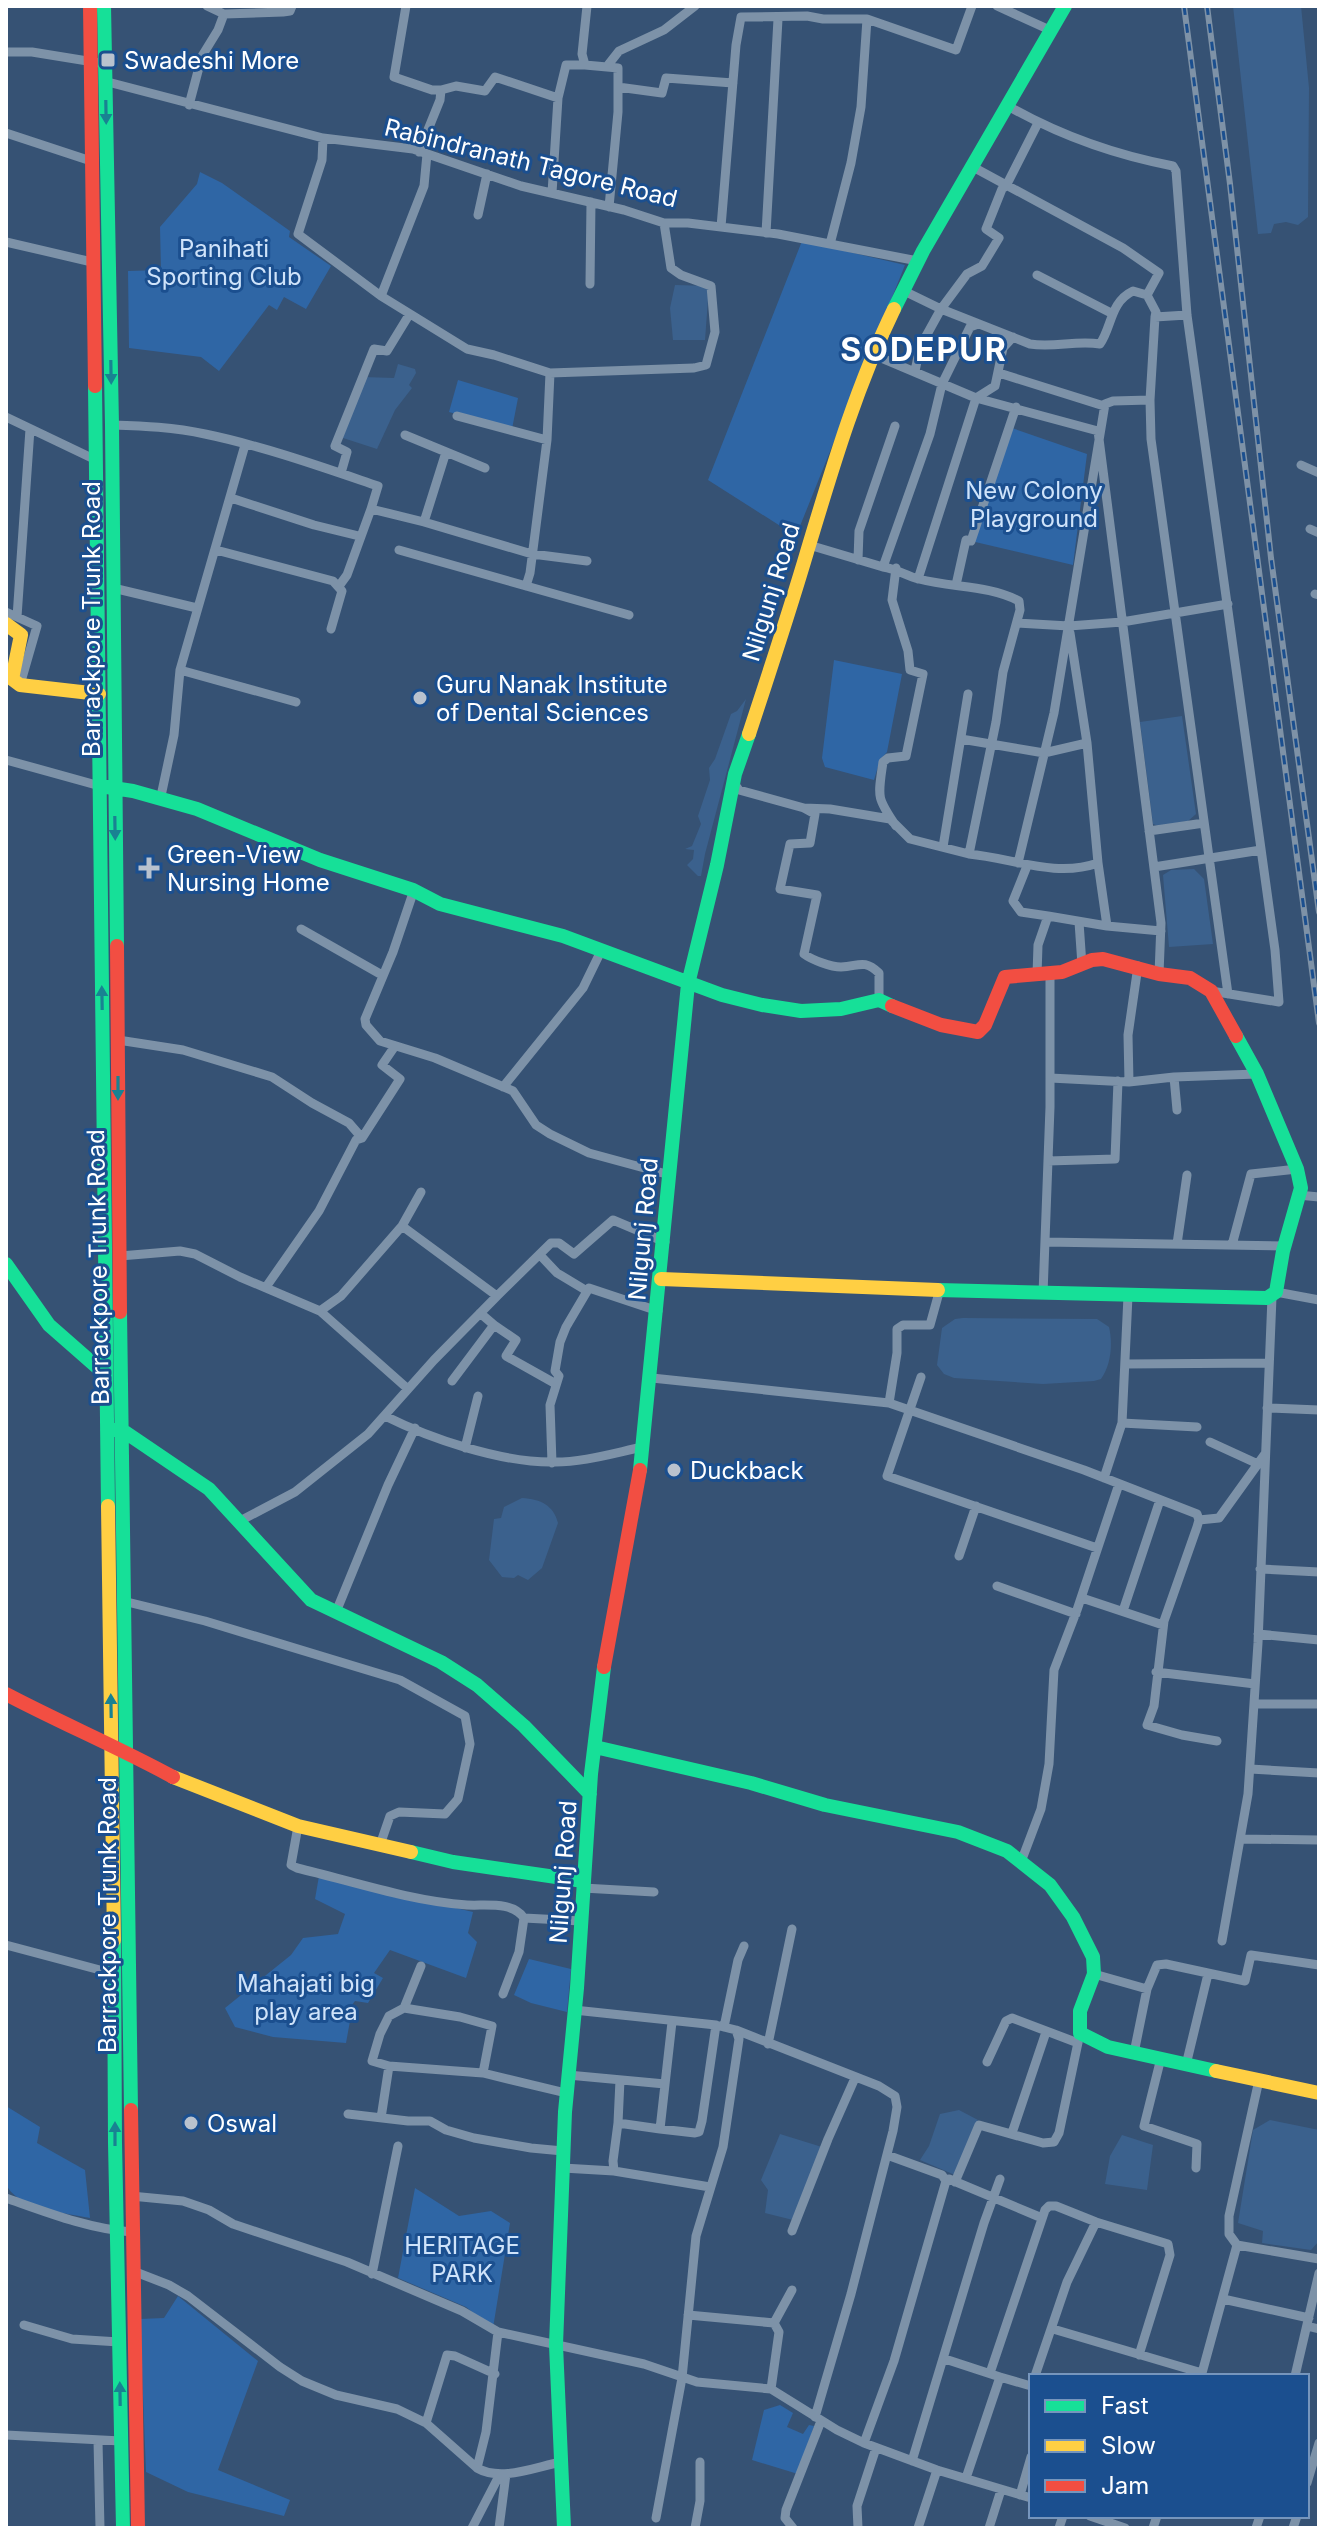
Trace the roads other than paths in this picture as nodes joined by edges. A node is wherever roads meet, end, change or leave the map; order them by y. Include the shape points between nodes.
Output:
1 (90, 6) edge
2 (104, 6) edge
3 (207, 6) edge
4 (292, 6) edge
5 (406, 6) edge
6 (587, 6) edge
7 (695, 6) edge
8 (972, 6) edge
9 (997, 6) edge
10 (1065, 6) edge
11 (224, 14) junction
12 (778, 19) junction
13 (867, 19) junction
14 (1052, 31) junction
15 (6, 52) edge
16 (585, 65) junction
17 (608, 65) junction
18 (98, 71) junction
19 (733, 83) junction
20 (618, 87) junction
21 (441, 90) junction
22 (558, 98) junction
23 (189, 105) junction
24 (1008, 106) junction
25 (1038, 123) junction
26 (6, 133) edge
27 (323, 138) junction
28 (423, 153) junction
29 (91, 161) junction
30 (973, 167) junction
31 (487, 174) junction
32 (1006, 186) junction
33 (552, 193) junction
34 (591, 202) junction
35 (609, 207) junction
36 (478, 215) dead end
37 (664, 223) junction
38 (721, 227) junction
39 (766, 233) junction
40 (6, 242) edge
41 (830, 244) junction
42 (918, 261) junction
43 (92, 262) junction
44 (1037, 275) dead end
45 (590, 284) dead end
46 (904, 291) junction
47 (1147, 295) junction
48 (381, 296) junction
49 (941, 309) junction
50 (1113, 314) junction
51 (409, 315) junction
52 (1187, 315) junction
53 (1155, 317) junction
54 (978, 324) junction
55 (1013, 337) junction
56 (872, 354) junction
57 (915, 371) junction
58 (550, 373) junction
59 (999, 373) junction
60 (942, 384) junction
61 (976, 398) junction
62 (1150, 400) junction
63 (1104, 406) junction
64 (1016, 407) junction
65 (457, 416) dead end
66 (6, 417) edge
67 (112, 425) junction
68 (895, 426) dead end
69 (30, 429) junction
70 (1098, 431) junction
71 (405, 435) dead end
72 (547, 440) junction
73 (245, 445) junction
74 (446, 452) junction
75 (96, 460) junction
76 (1301, 465) dead end
77 (485, 468) dead end
78 (341, 473) junction
79 (1319, 473) edge
80 (231, 498) junction
81 (371, 509) junction
82 (424, 522) junction
83 (359, 536) junction
84 (809, 545) junction
85 (216, 550) junction
86 (399, 550) dead end
87 (532, 554) junction
88 (858, 560) junction
89 (587, 561) dead end
90 (883, 567) junction
91 (896, 568) junction
92 (918, 579) junction
93 (956, 585) junction
94 (339, 586) junction
95 (526, 586) junction
96 (113, 588) junction
97 (1228, 604) junction
98 (197, 608) junction
99 (6, 612) edge
100 (1174, 613) junction
101 (629, 615) dead end
102 (12, 620) edge
103 (1122, 622) junction
104 (1017, 623) junction
105 (1069, 626) junction
106 (331, 629) dead end
107 (180, 670) junction
108 (99, 694) junction
109 (968, 694) dead end
110 (296, 702) dead end
111 (961, 739) junction
112 (991, 743) junction
113 (1087, 743) junction
114 (1045, 753) junction
115 (6, 760) edge
116 (734, 783) junction
117 (107, 787) junction
118 (161, 796) junction
119 (804, 808) junction
120 (1204, 823) junction
121 (896, 826) junction
122 (1149, 831) junction
123 (943, 847) junction
124 (1261, 850) junction
125 (969, 854) junction
126 (1209, 859) junction
127 (1098, 863) junction
128 (1022, 864) junction
129 (1154, 867) junction
130 (414, 890) junction
131 (1048, 916) junction
132 (1079, 922) junction
133 (1107, 926) junction
134 (301, 929) dead end
135 (1161, 931) junction
136 (601, 951) junction
137 (1082, 965) junction
138 (1138, 966) junction
139 (1044, 974) junction
140 (1159, 974) junction
141 (382, 975) junction
142 (688, 984) junction
143 (1211, 991) junction
144 (1228, 994) junction
145 (879, 1000) junction
146 (118, 1040) junction
147 (395, 1046) junction
148 (1257, 1074) junction
149 (1174, 1077) junction
150 (1050, 1078) junction
151 (1124, 1082) junction
152 (503, 1087) junction
153 (1177, 1110) dead end
154 (362, 1138) junction
155 (1048, 1161) junction
156 (1297, 1169) junction
157 (670, 1175) junction
158 (1187, 1175) dead end
159 (421, 1192) dead end
160 (1298, 1195) junction
161 (1319, 1197) edge
162 (402, 1226) junction
163 (665, 1242) junction
164 (1045, 1242) junction
165 (1177, 1244) junction
166 (1232, 1245) junction
167 (1284, 1246) junction
168 (540, 1255) junction
169 (120, 1256) junction
170 (6, 1264) edge
171 (661, 1279) junction
172 (266, 1287) junction
173 (940, 1289) junction
174 (587, 1291) junction
175 (1043, 1294) junction
176 (1274, 1294) junction
177 (497, 1296) junction
178 (1128, 1296) junction
179 (1319, 1300) edge
180 (320, 1311) junction
181 (658, 1311) junction
182 (480, 1313) junction
183 (494, 1325) junction
184 (1268, 1363) junction
185 (1125, 1364) junction
186 (106, 1375) junction
187 (921, 1377) dead end
188 (652, 1378) junction
189 (452, 1381) dead end
190 (556, 1384) junction
191 (408, 1389) junction
192 (478, 1396) dead end
193 (889, 1403) junction
194 (1267, 1408) junction
195 (909, 1409) junction
196 (1319, 1410) edge
197 (385, 1416) junction
198 (1122, 1423) junction
199 (1197, 1427) dead end
200 (415, 1428) junction
201 (115, 1430) junction
202 (1210, 1442) dead end
203 (643, 1447) junction
204 (465, 1448) junction
205 (1265, 1454) junction
206 (552, 1463) junction
207 (1258, 1464) junction
208 (1104, 1478) junction
209 (1119, 1484) junction
210 (1160, 1500) junction
211 (976, 1506) junction
212 (1199, 1520) junction
213 (238, 1522) junction
214 (1097, 1548) junction
215 (959, 1556) dead end
216 (1260, 1569) junction
217 (1319, 1572) edge
218 (997, 1586) dead end
219 (1082, 1598) junction
220 (123, 1601) junction
221 (1123, 1611) junction
222 (336, 1612) junction
223 (1076, 1614) junction
224 (1163, 1625) junction
225 (1258, 1634) junction
226 (1319, 1640) edge
227 (1156, 1672) junction
228 (1255, 1684) junction
229 (6, 1694) edge
230 (1254, 1704) junction
231 (1319, 1704) edge
232 (1217, 1741) dead end
233 (112, 1745) junction
234 (595, 1747) junction
235 (128, 1752) junction
236 (1250, 1769) junction
237 (1319, 1773) edge
238 (590, 1794) junction
239 (298, 1826) junction
240 (1241, 1839) junction
241 (1319, 1840) edge
242 (380, 1845) junction
243 (1021, 1862) junction
244 (583, 1884) junction
245 (654, 1892) dead end
246 (524, 1918) junction
247 (581, 1921) junction
248 (792, 1929) dead end
249 (1222, 1941) dead end
250 (6, 1945) edge
251 (744, 1946) dead end
252 (1319, 1965) edge
253 (421, 1966) dead end
254 (115, 1974) junction
255 (1094, 1974) junction
256 (1208, 1974) junction
257 (1147, 1989) junction
258 (503, 1994) dead end
259 (404, 2008) junction
260 (574, 2010) junction
261 (672, 2022) junction
262 (720, 2026) junction
263 (736, 2030) junction
264 (1046, 2032) junction
265 (1079, 2038) junction
266 (768, 2044) junction
267 (1134, 2053) junction
268 (1161, 2058) junction
269 (987, 2062) dead end
270 (1186, 2065) junction
271 (389, 2066) junction
272 (483, 2073) junction
273 (568, 2075) junction
274 (855, 2078) junction
275 (620, 2080) junction
276 (1259, 2080) junction
277 (665, 2084) junction
278 (566, 2093) junction
279 (1319, 2093) edge
280 (348, 2114) dead end
281 (381, 2118) junction
282 (618, 2123) junction
283 (660, 2129) junction
284 (1012, 2133) junction
285 (398, 2146) dead end
286 (563, 2151) junction
287 (887, 2155) junction
288 (563, 2168) junction
289 (1196, 2168) dead end
290 (614, 2171) junction
291 (1000, 2179) dead end
292 (950, 2180) junction
293 (710, 2187) junction
294 (131, 2196) junction
295 (6, 2198) edge
296 (993, 2199) junction
297 (1042, 2218) junction
298 (1096, 2222) junction
299 (116, 2231) junction
300 (792, 2231) dead end
301 (132, 2232) junction
302 (1237, 2245) junction
303 (1319, 2259) edge
304 (133, 2271) junction
305 (1319, 2273) edge
306 (372, 2274) junction
307 (792, 2290) dead end
308 (1223, 2299) junction
309 (688, 2315) junction
310 (1308, 2322) junction
311 (774, 2323) junction
312 (24, 2325) dead end
313 (1053, 2329) junction
314 (1319, 2329) edge
315 (498, 2332) junction
316 (119, 2342) junction
317 (556, 2345) junction
318 (1139, 2355) junction
319 (945, 2359) junction
320 (495, 2374) junction
321 (1036, 2374) edge
322 (1202, 2374) edge
323 (1295, 2374) edge
324 (995, 2375) junction
325 (682, 2378) junction
326 (1029, 2386) edge
327 (771, 2389) junction
328 (818, 2419) junction
329 (426, 2423) junction
330 (6, 2435) edge
331 (98, 2441) junction
332 (121, 2441) junction
333 (864, 2443) junction
334 (1319, 2443) edge
335 (876, 2448) junction
336 (912, 2461) junction
337 (561, 2462) junction
338 (700, 2462) dead end
339 (1029, 2464) edge
340 (477, 2468) junction
341 (937, 2470) junction
342 (503, 2474) junction
343 (1309, 2476) edge
344 (966, 2478) junction
345 (1001, 2490) junction
346 (1020, 2495) junction
347 (1029, 2497) edge
348 (130, 2512) junction
349 (656, 2518) dead end
350 (1095, 2518) edge
351 (1120, 2527) edge
352 (100, 2528) edge
353 (123, 2528) edge
354 (138, 2528) edge
355 (472, 2528) edge
356 (499, 2528) edge
357 (564, 2528) edge
358 (695, 2528) edge
359 (793, 2528) edge
360 (858, 2528) edge
361 (918, 2528) edge
362 (989, 2528) edge

1 - 18 street, Barrackpore Trunk Road
2 - 18 street, Barrackpore Trunk Road
3 - 11 street
4 - 11 street via 283,12
5 - 21 street via 394,77
6 - 16 street
7 - 17 street via 664,30 619,51
8 - 13 street via 956,50
9 - 14 street
10 - 14 street, Nilgunj Road
11 - 23 street via 202,56
12 - 13 street
12 - 19 street via 741,17
12 - 39 street
13 - 41 street via 861,107
14 - 24 street, Nilgunj Road
15 - 18 street, Rabindranath Tagore Road via 32,52
16 - 17 street
16 - 22 street via 566,65
17 - 20 street via 618,68
18 - 23 street, Rabindranath Tagore Road
18 - 29 street, Barrackpore Trunk Road
18 -> 67 street, Barrackpore Trunk Road
19 - 20 street via 666,78 662,93
19 - 38 street
20 - 35 street
21 - 22 street via 456,86 485,91 495,77
21 - 28 street
22 - 33 street
23 - 27 street, Rabindranath Tagore Road
24 - 25 street
24 - 30 street, Nilgunj Road
25 - 32 street
25 - 52 street via 1097,146 1173,166
26 - 29 street
27 - 28 street, Rabindranath Tagore Road
27 - 48 street via 322,160 298,234
28 - 31 street, Rabindranath Tagore Road
28 - 48 street via 424,186
29 - 43 street, Barrackpore Trunk Road
30 - 32 street
30 - 42 street, Nilgunj Road
31 - 33 street, Rabindranath Tagore Road
31 - 36 street
32 - 47 street via 1159,273
32 - 49 street via 986,229 999,238 982,266 967,274
33 - 34 street, Rabindranath Tagore Road
34 - 35 street, Rabindranath Tagore Road
34 - 45 street
35 - 37 street, Rabindranath Tagore Road
37 - 38 street, Rabindranath Tagore Road
37 - 58 street via 671,268 711,286 715,332 706,365
38 - 39 street, Rabindranath Tagore Road
39 - 41 street, Rabindranath Tagore Road
40 - 43 street
41 - 42 street, Rabindranath Tagore Road
42 - 46 street, Nilgunj Road
43 - 75 street, Barrackpore Trunk Road
44 - 50 street
46 - 49 street
46 - 56 street, Nilgunj Road
47 - 50 street via 1129,292
47 - 53 street
48 - 51 street
49 - 54 street
49 - 57 street via 920,347
50 - 55 street via 1100,344 1046,346
51 - 58 street via 467,349
51 - 78 street via 387,351 374,349 335,446 347,452
52 - 53 street
52 - 97 street
53 - 62 street
54 - 55 street
54 - 60 street via 970,327
55 - 59 street via 1003,348
56 - 57 street
56 - 84 street, Nilgunj Road
57 - 60 street
58 - 72 street
59 - 61 street via 995,386
59 - 63 street
60 - 61 street
60 - 90 street
61 - 64 street
61 - 92 street
62 - 63 street via 1108,401
62 - 100 street
63 - 70 street
64 - 70 street
64 - 93 street via 971,541 966,540
65 - 72 street
66 - 69 street
67 - 73 street via 158,426
67 - 96 street, Barrackpore Trunk Road
68 - 88 street via 859,531
69 - 75 street
69 - 102 street
70 - 103 street
70 - 105 street
71 - 74 street
72 - 87 street
73 - 78 street
73 - 80 street
74 - 77 street
74 - 82 street
75 - 108 street, Barrackpore Trunk Road
76 - 79 street
78 - 81 street via 378,486
80 - 83 street
80 - 85 street
81 - 82 street
81 - 83 street
82 - 87 street
83 - 94 street
84 - 88 street
84 - 116 street, Nilgunj Road
85 - 94 street
85 - 98 street
86 - 95 street
87 - 89 street
87 - 95 street
88 - 90 street
90 - 91 street
91 - 92 street
91 - 121 street via 895,615 910,670 923,674 906,756 883,762 878,795
92 - 93 street
93 - 104 street via 1001,592 1019,601
94 - 106 street
95 - 101 street
96 - 98 street
96 - 117 street, Barrackpore Trunk Road
97 - 100 street
97 - 124 street
98 - 107 street
99 - 102 street
100 - 103 street
100 - 120 street
102 - 108 street via 21,635 12,679 20,685
103 - 105 street
103 - 122 street
104 - 105 street
104 - 112 street
105 - 113 street
105 - 114 street
107 - 110 street
107 - 118 street
108 - 117 street, Barrackpore Trunk Road
109 - 111 street
111 - 112 street
111 - 123 street
112 - 114 street
112 - 125 street
113 - 114 street
113 - 127 street
114 - 128 street
115 - 117 street
116 - 119 street via 739,790
116 - 142 street, Nilgunj Road
117 - 118 street
117 -> 146 street, Barrackpore Trunk Road
186 -> 117 street, Barrackpore Trunk Road
118 - 130 street via 350,871
119 - 121 street via 890,819
119 - 145 street via 815,814 810,843 790,844 780,889 817,895 804,954 841,967 872,967 879,973
120 - 122 street
120 - 126 street
121 - 123 street via 910,839
122 - 129 street
123 - 125 street
124 - 126 street
124 - 144 street via 1279,1002
125 - 128 street
126 - 129 street
126 - 144 street
127 - 128 street
127 - 133 street
128 - 131 street via 1013,901 1021,912
129 - 135 street
130 - 136 street via 431,900
130 - 141 street
131 - 132 street
131 - 139 street via 1038,945
132 - 133 street
132 - 137 street
133 - 135 street
134 - 141 street
135 - 140 street
136 - 142 street
136 - 152 street via 583,988
137 - 138 street via 1103,959
137 - 139 street
138 - 140 street
138 - 151 street
139 - 145 street via 1005,977 978,1032
139 - 150 street
140 - 143 street via 1190,978
141 - 147 street via 366,1025 380,1041
142 - 145 street via 778,1008 833,1010
142 - 157 street, Nilgunj Road
143 - 144 street
143 - 148 street
146 - 154 street via 183,1050 272,1077 349,1123
146 -> 169 street, Barrackpore Trunk Road
147 - 152 street
147 - 154 street via 382,1065 400,1079
148 - 149 street
148 - 156 street
149 - 151 street
149 - 153 street
150 - 151 street
150 - 155 street
151 - 155 street via 1115,1159
152 - 157 street via 513,1091 536,1125 550,1134 589,1153
154 - 172 street
155 - 164 street
156 - 160 street
156 - 166 street via 1251,1174
157 - 163 street, Nilgunj Road
158 - 165 street
159 - 162 street
160 - 161 street
160 - 167 street
162 - 177 street
162 - 180 street via 341,1296
163 - 168 street via 613,1220 574,1254 555,1242
163 - 171 street, Nilgunj Road
164 - 165 street
164 - 175 street
165 - 166 street
166 - 167 street
167 - 176 street
168 - 174 street
168 - 177 street
169 - 172 street via 195,1254
169 - 201 street, Barrackpore Trunk Road
170 - 186 street via 49,1325
171 - 173 street
171 - 181 street, Nilgunj Road
172 - 180 street
173 - 175 street
173 - 193 street via 930,1325 897,1329
174 - 181 street
174 - 190 street via 560,1342
175 - 178 street
176 - 178 street
176 - 179 street
176 - 184 street
177 - 182 street
178 - 185 street
180 - 191 street
181 - 188 street, Nilgunj Road
182 - 183 street
182 - 191 street
183 - 189 street
183 - 190 street via 516,1340 506,1356
184 - 185 street
184 - 194 street
185 - 198 street
186 - 201 street, Barrackpore Trunk Road
187 - 195 street
188 - 193 street
188 - 203 street, Nilgunj Road
190 - 206 street via 550,1405
191 - 197 street
192 - 204 street
193 - 195 street
194 - 196 street
194 - 205 street
195 - 208 street
195 - 211 street via 887,1476
197 - 200 street
197 - 213 street via 295,1492
198 - 199 street
198 - 208 street
200 - 204 street
200 - 222 street
201 - 213 street via 209,1489
201 - 220 street, Barrackpore Trunk Road
233 -> 201 street, Barrackpore Trunk Road
202 - 207 street
203 - 206 street
203 - 234 street, Nilgunj Road
204 - 206 street
205 - 207 street
205 - 216 street
207 - 212 street via 1219,1518
208 - 209 street
209 - 210 street
209 - 214 street
210 - 212 street via 1197,1514
210 - 221 street
211 - 214 street
211 - 215 street
212 - 224 street
213 - 222 street via 311,1600
214 - 219 street
216 - 217 street
216 - 225 street
218 - 223 street
219 - 221 street
219 - 223 street
220 - 235 street, Barrackpore Trunk Road
220 - 242 street via 400,1680 465,1716 470,1744 458,1799 445,1814 390,1816
221 - 224 street
222 - 238 street via 477,1685
223 - 243 street via 1054,1670 1049,1764 1041,1809
224 - 227 street
225 - 226 street
225 - 228 street
227 - 228 street
227 - 232 street via 1147,1725
228 - 230 street
229 - 233 street
230 - 231 street
230 - 236 street
233 - 235 street
233 - 254 street, Barrackpore Trunk Road
234 - 238 street, Nilgunj Road
234 - 243 street via 825,1805 958,1832
235 - 239 street via 175,1778
235 - 294 street, Barrackpore Trunk Road
236 - 237 street
236 - 240 street
238 - 244 street, Nilgunj Road
239 - 242 street
239 - 246 street via 291,1865 297,1868 451,1904 508,1907
240 - 241 street
240 - 249 street
242 - 244 street
243 - 255 street via 1066,1905 1089,1947
244 - 245 street
244 - 247 street, Nilgunj Road
246 - 247 street
246 - 258 street via 519,1952
247 - 260 street, Nilgunj Road
248 - 266 street
250 - 254 street
251 - 262 street
252 - 256 street via 1251,1955 1245,1981
253 - 259 street
299 -> 254 street, Barrackpore Trunk Road
255 - 257 street
255 - 265 street via 1080,2011
256 - 257 street via 1157,1965
256 - 270 street
257 - 267 street
259 - 271 street via 389,2016 372,2061
259 - 272 street via 492,2026
260 - 261 street
260 - 273 street, Nilgunj Road
261 - 262 street
261 - 277 street
262 - 263 street
262 - 283 street via 699,2132
263 - 266 street
263 - 293 street via 731,2105
264 - 265 street
264 - 269 street via 1023,2021 1006,2021
264 - 284 street
265 - 267 street
265 - 284 street via 1054,2142
266 - 274 street
267 - 268 street
268 - 270 street
268 - 289 street via 1144,2126 1197,2144
270 - 276 street
271 - 272 street
271 - 281 street
272 - 278 street
273 - 275 street
273 - 278 street, Nilgunj Road
274 - 287 street via 895,2096
274 - 300 street
275 - 277 street
275 - 282 street
276 - 279 street
276 - 302 street via 1229,2216 1229,2234
277 - 283 street
278 - 286 street, Nilgunj Road
280 - 281 street
281 - 286 street via 430,2121 474,2138
282 - 283 street
282 - 290 street
284 - 292 street via 979,2125
285 - 306 street
286 - 288 street, Nilgunj Road
287 - 292 street
287 - 328 street
288 - 290 street
288 - 317 street, Nilgunj Road
290 - 293 street
291 - 296 street
292 - 296 street
292 - 333 street
293 - 309 street via 696,2236
294 - 301 street, Barrackpore Trunk Road
294 - 306 street via 183,2201
295 - 299 street
296 - 297 street
296 - 319 street
297 - 298 street via 1049,2206 1056,2206
297 - 324 street
298 - 313 street via 1067,2282
298 - 318 street via 1168,2244 1170,2255
299 - 301 street
299 - 316 street, Barrackpore Trunk Road
301 - 304 street, Barrackpore Trunk Road
302 - 303 street
302 - 308 street
304 - 329 street via 188,2296 302,2381
304 - 348 street, Barrackpore Trunk Road
305 - 310 street
306 - 315 street via 462,2311
307 - 311 street
308 - 310 street
308 - 322 street
309 - 311 street
309 - 325 street
310 - 314 street
310 - 323 street
311 - 327 street via 779,2332
312 - 316 street via 72,2339
313 - 318 street
313 - 321 street
315 - 317 street
315 - 320 street
332 -> 316 street, Barrackpore Trunk Road
317 - 325 street
317 - 337 street, Nilgunj Road
318 - 322 street
319 - 324 street
319 - 336 street
320 - 329 street via 447,2355
320 - 340 street
324 - 326 street
324 - 344 street
325 - 327 street
325 - 349 street
327 - 328 street
328 - 333 street
328 - 359 street via 786,2510
329 - 340 street
330 - 331 street
331 - 332 street
331 - 352 street
332 - 348 street, Barrackpore Trunk Road
333 - 335 street
334 - 343 street
335 - 336 street
335 - 360 street via 857,2506
336 - 341 street
337 - 342 street
337 - 357 street, Nilgunj Road
338 - 358 street
339 - 346 street
340 - 342 street
341 - 344 street
341 - 361 street
342 - 355 street
342 - 356 street
344 - 345 street
345 - 346 street
345 - 362 street
346 - 347 street
348 - 353 street, Barrackpore Trunk Road
348 - 354 street, Barrackpore Trunk Road
350 - 351 street

